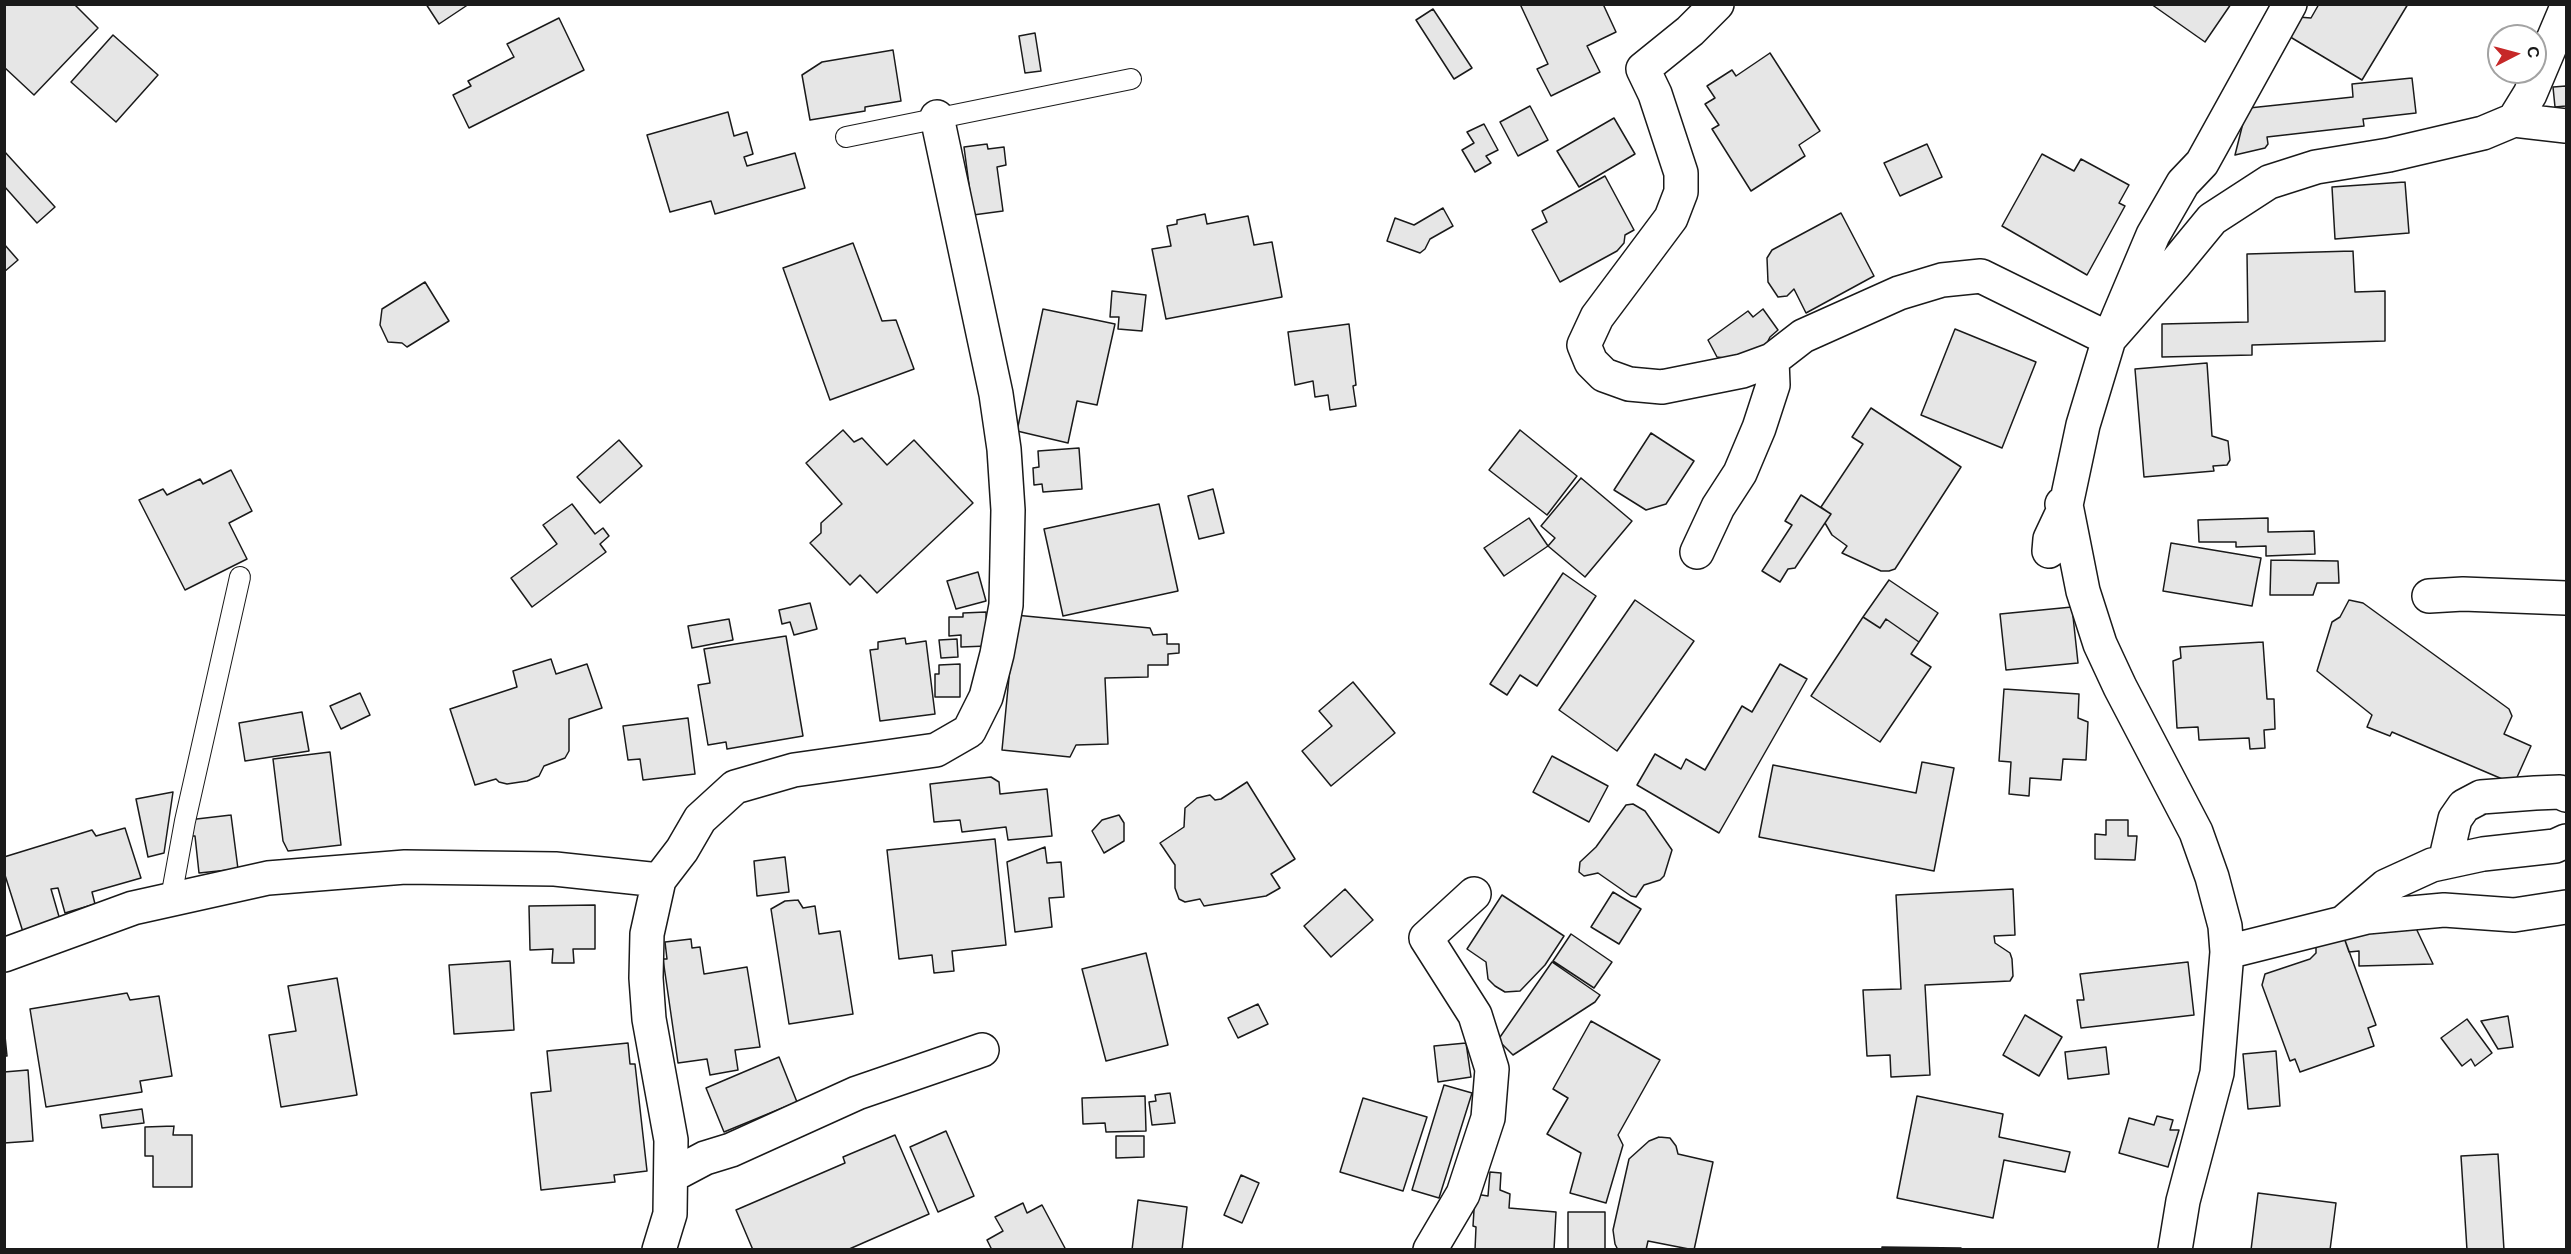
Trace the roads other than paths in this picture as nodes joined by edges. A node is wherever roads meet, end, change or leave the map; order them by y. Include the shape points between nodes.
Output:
1 (1717, 4) edge
2 (2290, 4) edge
3 (2566, 9) edge
4 (1131, 80) dead end
5 (937, 117) junction
6 (2514, 120) junction
7 (2566, 126) edge
8 (846, 136) dead end
9 (2109, 339) junction
10 (1772, 360) junction
11 (2056, 504) junction
12 (2049, 551) dead end
13 (1697, 552) dead end
14 (240, 577) dead end
15 (2429, 596) dead end
16 (2566, 598) edge
17 (2566, 795) edge
18 (2566, 841) edge
19 (2445, 862) junction
20 (659, 880) junction
21 (1474, 894) dead end
22 (171, 898) junction
23 (2566, 907) edge
24 (2340, 925) junction
25 (2227, 952) junction
26 (4, 955) edge
27 (982, 1050) dead end
28 (671, 1176) junction
29 (659, 1250) edge
30 (1430, 1250) edge
31 (2175, 1250) edge

1 - 10 street via 1643,69 1681,173 1681,192 1671,218 1597,317 1584,345 1591,362 1604,375 1629,384 1662,387 1742,371
2 - 9 street via 2202,163 2183,183 2153,235
3 - 6 street via 2530,94
4 - 5 lane
5 - 8 lane
5 - 20 street via 996,394 1004,449 1008,510 1006,605 986,697 969,730 936,750 794,771 735,787 700,819
6 - 7 street
6 - 9 street via 2483,133 2316,167 2269,182 2212,219
9 - 10 street via 1981,276 1942,280 1899,293 1803,336
9 - 11 street
10 - 13 street via 1773,385 1759,428 1740,473 1718,507
11 - 12 street
11 - 25 street via 2100,644 2196,832 2212,877
14 - 22 lane
15 - 16 street
17 - 19 street via 2560,792 2481,797 2464,806 2455,819
18 - 19 street via 2555,846
19 - 24 street via 2386,886
20 - 22 street via 555,869 405,867 268,878
20 - 28 street via 647,934 646,978 649,1019 671,1140
21 - 30 street via 1426,938 1475,1014 1492,1069 1488,1118 1462,1194
22 - 26 street
23 - 24 street via 2514,915 2444,910 2367,918
24 - 25 street
25 - 31 street via 2217,1073 2183,1201
27 - 28 street via 857,1093
28 - 29 street via 670,1214

